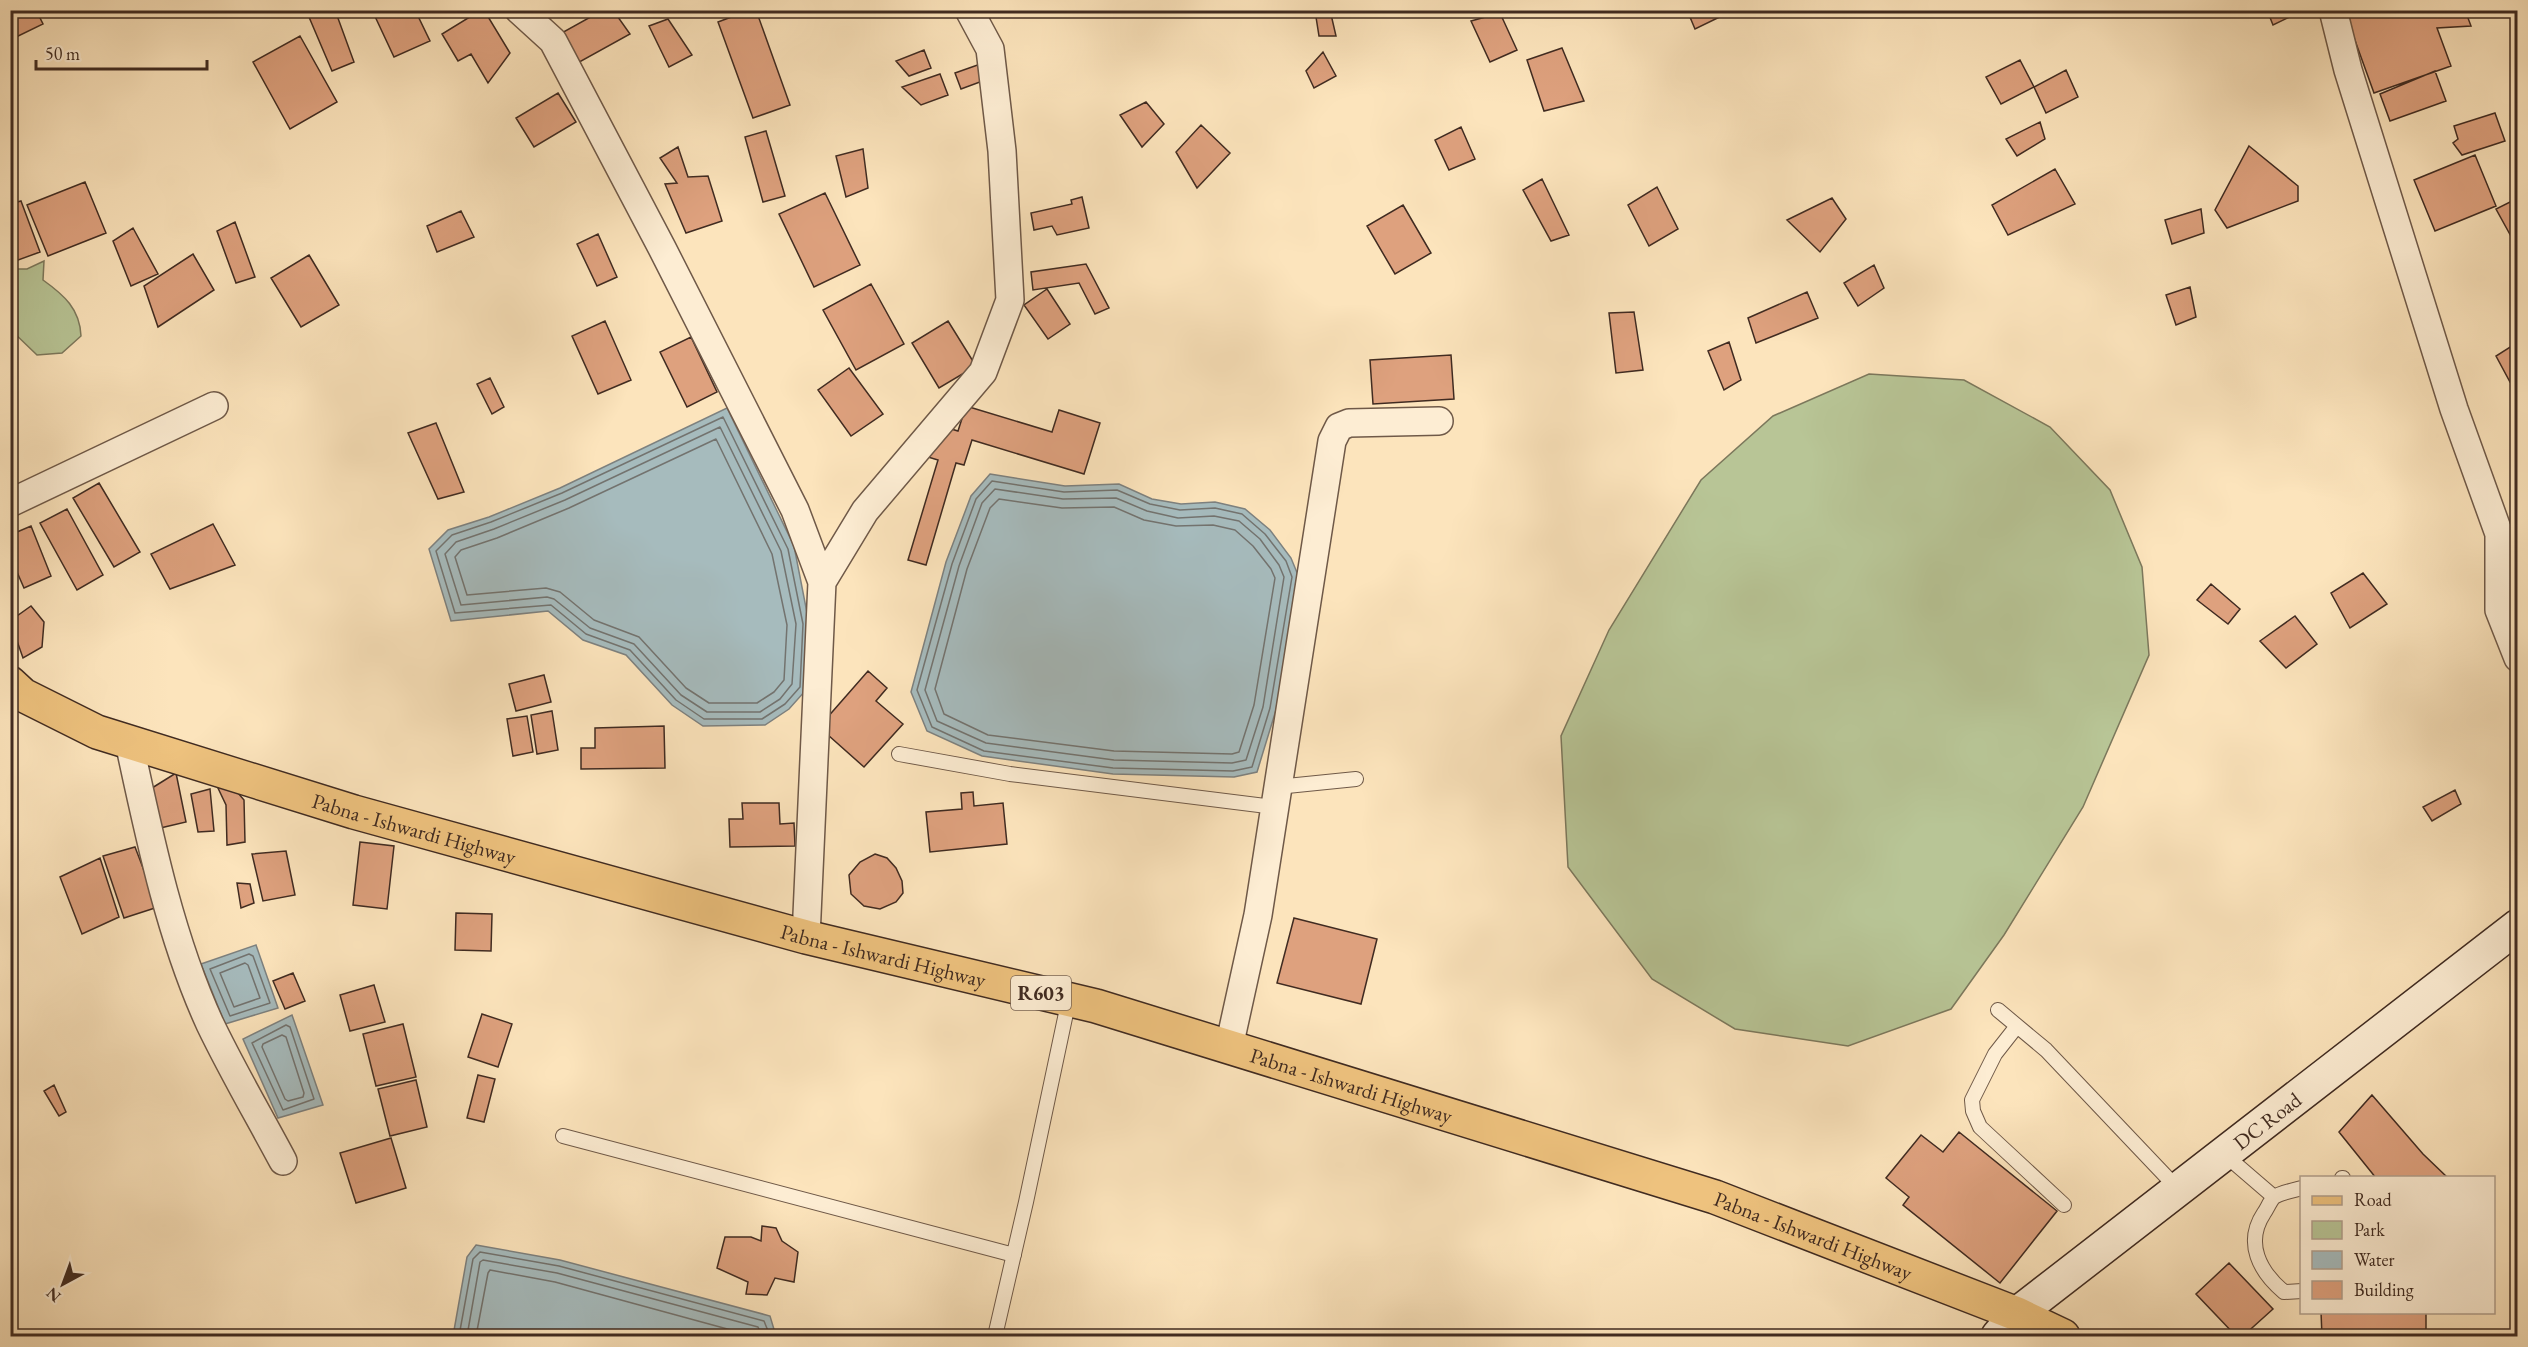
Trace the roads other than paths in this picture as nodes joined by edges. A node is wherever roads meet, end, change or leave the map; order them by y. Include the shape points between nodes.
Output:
1 (519, 10) edge
2 (969, 10) edge
3 (2333, 10) edge
4 (214, 406) dead end
5 (1439, 421) dead end
6 (10, 503) edge
7 (822, 582) junction
8 (2517, 658) edge
9 (10, 683) edge
10 (129, 742) junction
11 (899, 754) dead end
12 (1356, 779) dead end
13 (1275, 797) junction
14 (2517, 926) edge
15 (806, 937) junction
16 (1069, 999) junction
17 (1998, 1010) dead end
18 (2017, 1026) junction
19 (1229, 1047) junction
20 (563, 1136) dead end
21 (2224, 1154) junction
22 (283, 1161) dead end
23 (2300, 1188) edge
24 (2178, 1189) junction
25 (2274, 1197) junction
26 (2064, 1204) dead end
27 (1014, 1255) junction
28 (2300, 1291) edge
29 (2007, 1325) edge
30 (995, 1336) edge
31 (2063, 1336) edge

1 - 7 street via 553,41 795,510
2 - 7 street via 990,49 1002,152 1010,300 983,372 865,511
3 - 8 street via 2348,70 2454,410 2499,534 2499,610
4 - 6 street
5 - 13 street via 1349,423 1339,427 1332,441
7 - 15 street
9 - 10 main road, Pabna - Ishwardi Highway / R603 via 23,695 97,732
10 - 15 main road, Pabna - Ishwardi Highway / R603 via 354,812
10 - 22 street via 150,842 180,942 210,1023
11 - 13 lane via 1010,774
12 - 13 lane
13 - 19 street via 1258,915
14 - 21 street, DC Road
15 - 16 main road, Pabna - Ishwardi Highway / R603
16 - 19 main road, Pabna - Ishwardi Highway / R603
16 - 27 lane
17 - 18 lane
18 - 24 lane via 2046,1050
18 - 26 lane via 1995,1054 1972,1100 1973,1111 1980,1127
19 - 29 main road, Pabna - Ishwardi Highway / R603 via 1715,1197
20 - 27 lane
21 - 24 street, DC Road
21 - 25 lane
23 - 25 lane
24 - 29 street, DC Road
25 - 28 lane via 2257,1224 2254,1240 2260,1264 2284,1292
27 - 30 lane
29 - 31 main road, Pabna - Ishwardi Highway / R603

